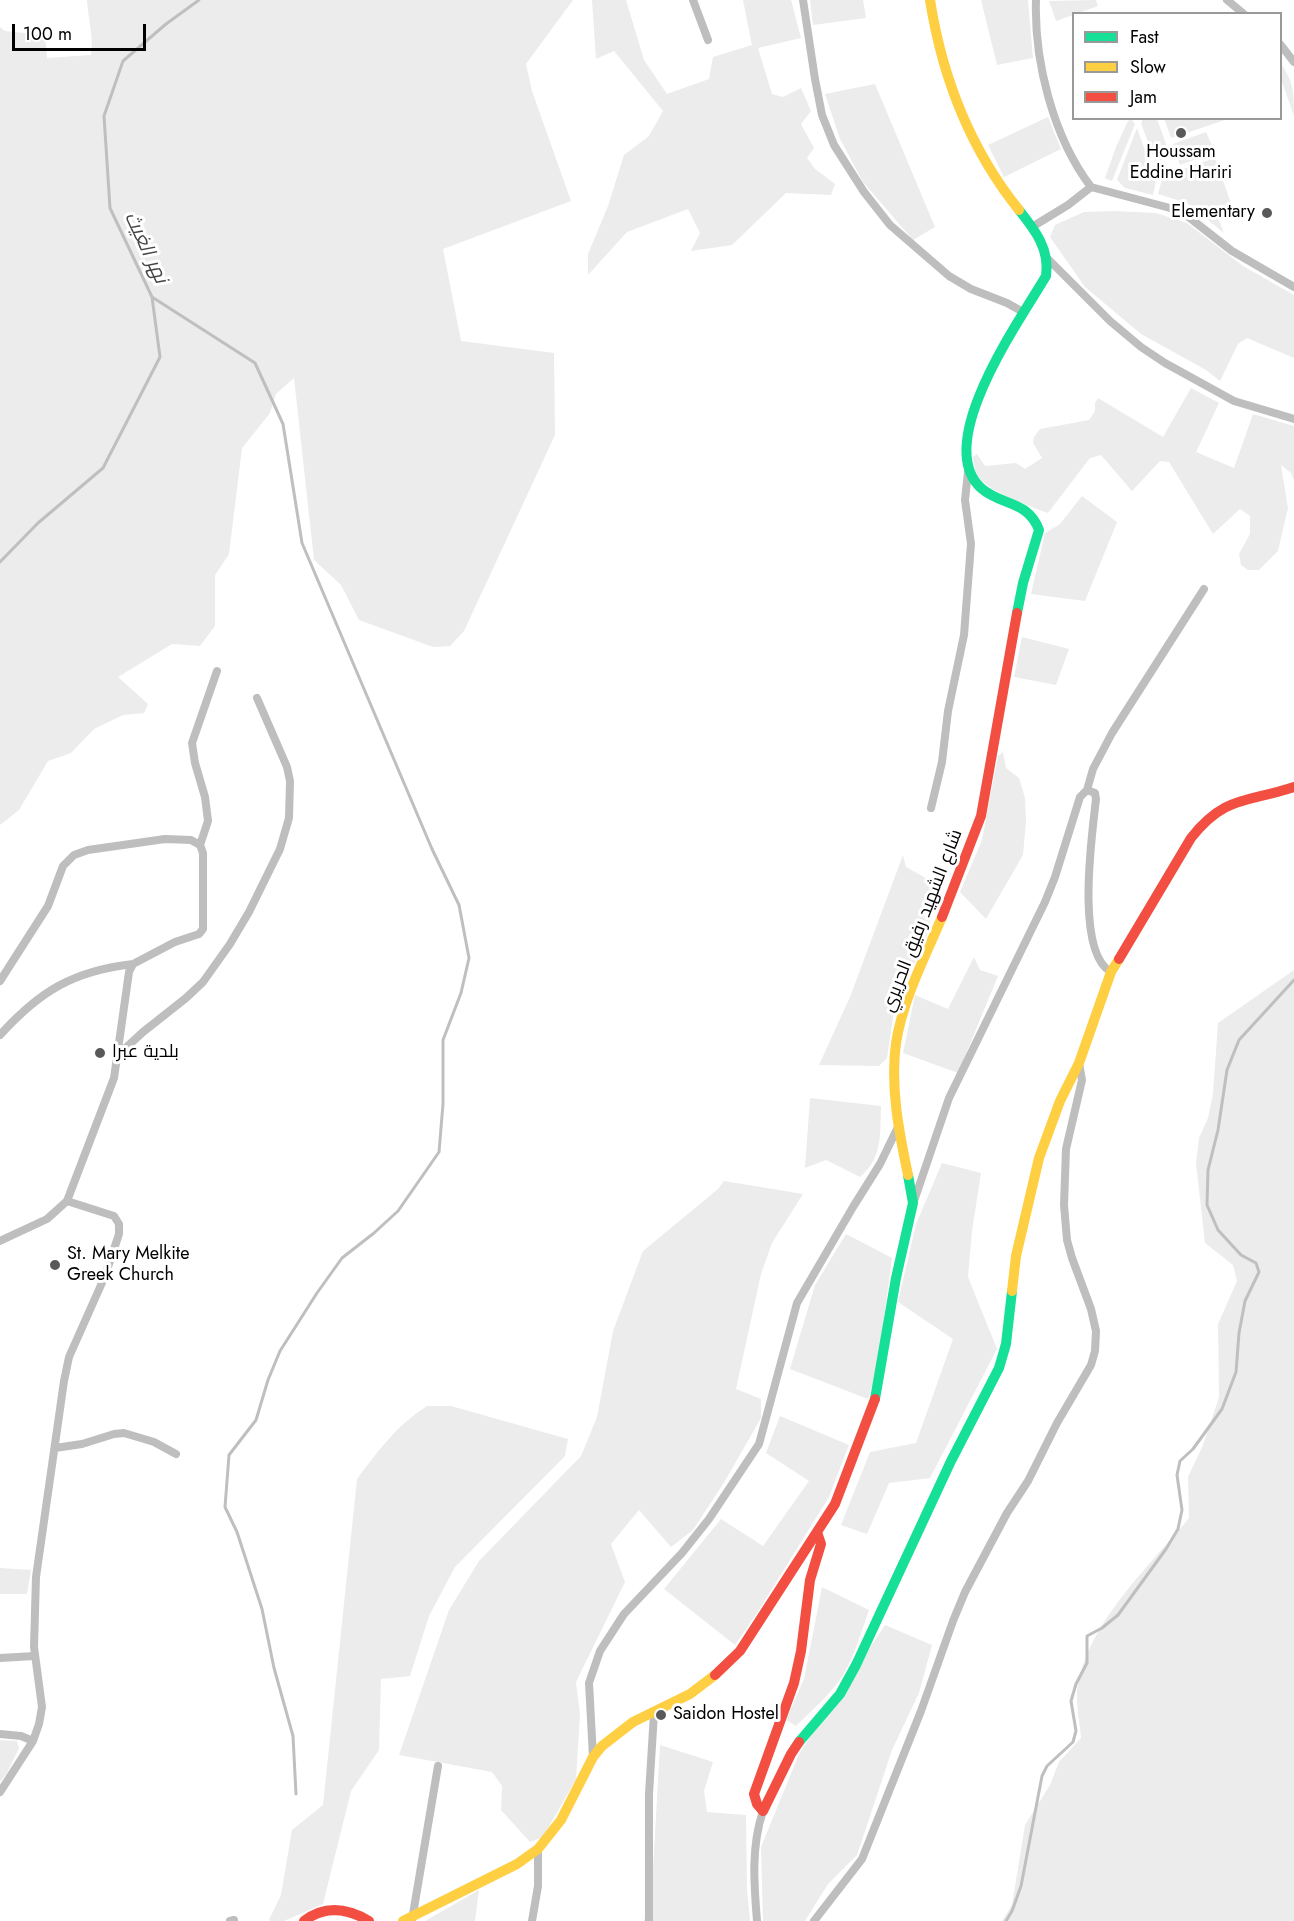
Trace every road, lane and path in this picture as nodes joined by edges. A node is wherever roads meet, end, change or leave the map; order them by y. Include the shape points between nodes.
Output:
1 (693, 0) edge
2 (803, 0) edge
3 (930, 0) edge
4 (1036, 0) edge
5 (1227, 0) edge
6 (1242, 12) edge
7 (708, 40) dead end
8 (1282, 45) edge
9 (1294, 62) edge
10 (1091, 187) junction
11 (1032, 227) junction
12 (1048, 259) junction
13 (1294, 287) edge
14 (1023, 312) junction
15 (1294, 418) edge
16 (968, 472) junction
17 (1204, 589) dead end
18 (217, 671) dead end
19 (257, 698) dead end
20 (1294, 787) edge
21 (1087, 790) junction
22 (931, 808) dead end
23 (200, 845) junction
24 (134, 964) junction
25 (1111, 972) junction
26 (0, 981) edge
27 (0, 1035) edge
28 (117, 1056) junction
29 (1080, 1063) junction
30 (898, 1126) junction
31 (67, 1201) junction
32 (913, 1203) junction
33 (0, 1241) edge
34 (55, 1448) junction
35 (176, 1454) dead end
36 (817, 1532) junction
37 (35, 1656) junction
38 (0, 1658) edge
39 (654, 1713) junction
40 (0, 1734) edge
41 (33, 1741) junction
42 (593, 1757) junction
43 (438, 1766) dead end
44 (0, 1792) edge
45 (763, 1811) junction
46 (538, 1849) junction
47 (409, 1920) edge
48 (304, 1921) edge
49 (369, 1921) edge
50 (532, 1921) edge
51 (649, 1921) edge
52 (757, 1921) edge
53 (814, 1921) edge

1 - 7 street
2 - 14 street via 822,115 834,145 864,192 890,225 949,276
3 - 11 street via 945,68 970,134 993,174
4 - 10 street via 1037,44 1046,87 1079,171
5 - 6 street
8 - 9 street
10 - 11 street
10 - 13 street via 1186,215 1232,251
11 - 12 street
12 - 14 street via 1046,276
12 - 15 street via 1094,308 1165,363 1234,401
14 - 16 street via 1001,350 973,414 964,454
16 - 22 street via 965,500 971,544 964,635
16 - 30 street, شارع الشهيد رفيق الحريري via 982,489 1032,516 1039,530 1023,583 979,826 913,984 896,1043
17 - 21 street via 1112,733
18 - 23 street via 192,742 208,821
19 - 28 street via 290,781 289,818 280,849 249,912 203,982
20 - 25 street via 1231,802 1204,820
21 - 25 street via 1095,793 1096,800 1089,862 1089,910 1100,962
21 - 32 street via 1080,797 1042,910 949,1098
23 - 24 street via 204,876 201,932
23 - 26 street via 191,840 165,838 88,849 74,855 63,866 48,906
24 - 27 street via 109,966 64,981 36,1000
24 - 28 street via 127,980
25 - 29 street
28 - 31 street via 114,1078
29 - 45 street via 1055,1113 1033,1182 1016,1256 1006,1344 999,1368 856,1665 840,1694 791,1754
29 - 53 street via 1082,1080 1064,1162 1065,1219 1072,1258 1096,1331 1091,1365 965,1592 862,1859
30 - 32 street, شارع الشهيد رفيق الحريري
30 - 42 street via 880,1164 797,1303 759,1444 709,1519 624,1614 600,1651 589,1683
31 - 33 street via 47,1219
31 - 34 street via 111,1214 117,1219 120,1234 69,1358
32 - 36 street, شارع الشهيد رفيق الحريري via 877,1394 835,1504
34 - 35 street via 124,1433
34 - 37 street via 36,1577
36 - 39 street, شارع الشهيد رفيق الحريري via 740,1651 690,1694
36 - 45 street via 821,1544 810,1580 794,1683 754,1794
37 - 38 street
37 - 41 street via 42,1707
39 - 42 street, شارع الشهيد رفيق الحريري via 616,1733
39 - 51 street via 649,1794
40 - 41 street
41 - 44 street
42 - 46 street, شارع الشهيد رفيق الحريري via 561,1820
43 - 47 street
45 - 52 street via 756,1837
46 - 47 street, شارع الشهيد رفيق الحريري via 517,1864
46 - 50 street via 538,1886
48 - 49 street via 314,1913 333,1909 353,1912

